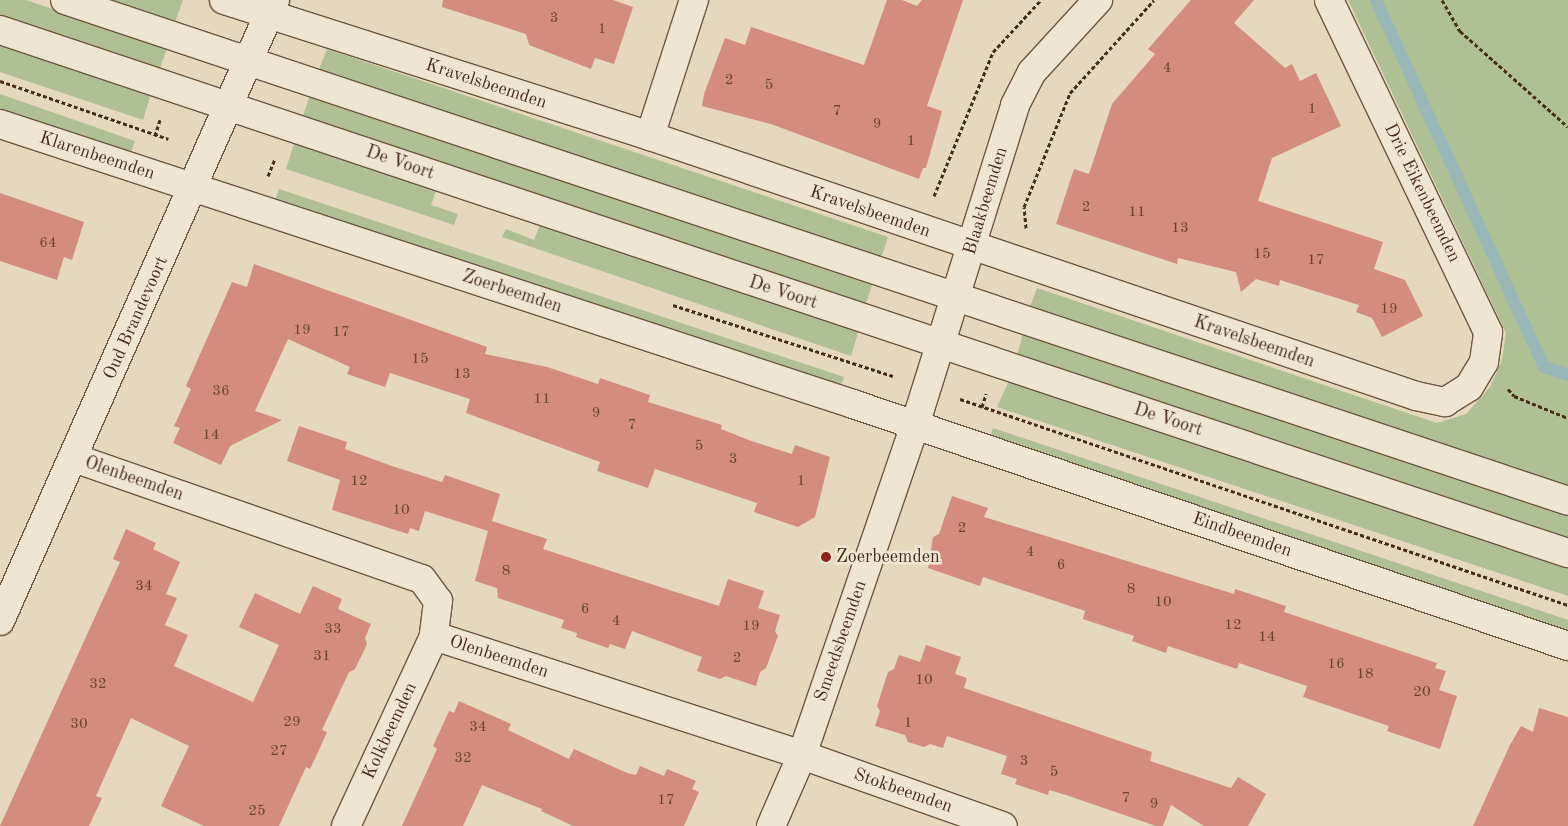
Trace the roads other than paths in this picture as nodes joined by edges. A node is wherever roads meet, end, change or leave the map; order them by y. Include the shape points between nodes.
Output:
1 (65, 0) edge
2 (224, 0) edge
3 (694, 0) edge
4 (1098, 0) edge
5 (1329, 0) edge
6 (272, 7) edge
7 (0, 30) edge
8 (249, 62) junction
9 (230, 104) junction
10 (0, 124) edge
11 (650, 136) junction
12 (194, 187) junction
13 (972, 246) junction
14 (956, 296) junction
15 (940, 345) junction
16 (1469, 387) joint
17 (915, 425) junction
18 (74, 458) junction
19 (1568, 501) edge
20 (1568, 553) edge
21 (0, 621) edge
22 (434, 636) junction
23 (1568, 646) edge
24 (802, 756) junction
25 (346, 826) edge
26 (771, 826) edge
27 (1003, 826) edge

1 - 8 street
2 - 6 street, Kravelsbeemden
3 - 11 street
4 - 13 street, Blaakbeemden via 1032,72 1015,105
5 - 16 street, Drie Eikenbeemden via 1488,332 1484,362
6 - 8 street, Oud Brandevoort
6 - 11 street, Kravelsbeemden
7 - 9 street, De Voort
8 - 9 street, Oud Brandevoort
8 - 14 street
9 - 12 street, Oud Brandevoort
9 - 15 street, De Voort via 622,240
10 - 12 street, Klarenbeemden
11 - 13 street, Kravelsbeemden
12 - 17 street, Zoerbeemden
12 - 18 street, Oud Brandevoort
13 - 14 street, Blaakbeemden
13 - 16 street, Kravelsbeemden via 1416,396 1445,402
14 - 15 street, Blaakbeemden
14 - 19 street
15 - 17 street, Blaakbeemden
15 - 20 street, De Voort
17 - 23 street, Eindbeemden
17 - 24 street, Smeedsbeemden
18 - 21 street, Oud Brandevoort
18 - 22 street, Olenbeemden via 422,579 438,601
22 - 24 street, Olenbeemden
22 - 25 street, Kolkbeemden
24 - 26 street, Smeedsbeemden
24 - 27 street, Stokbeemden

